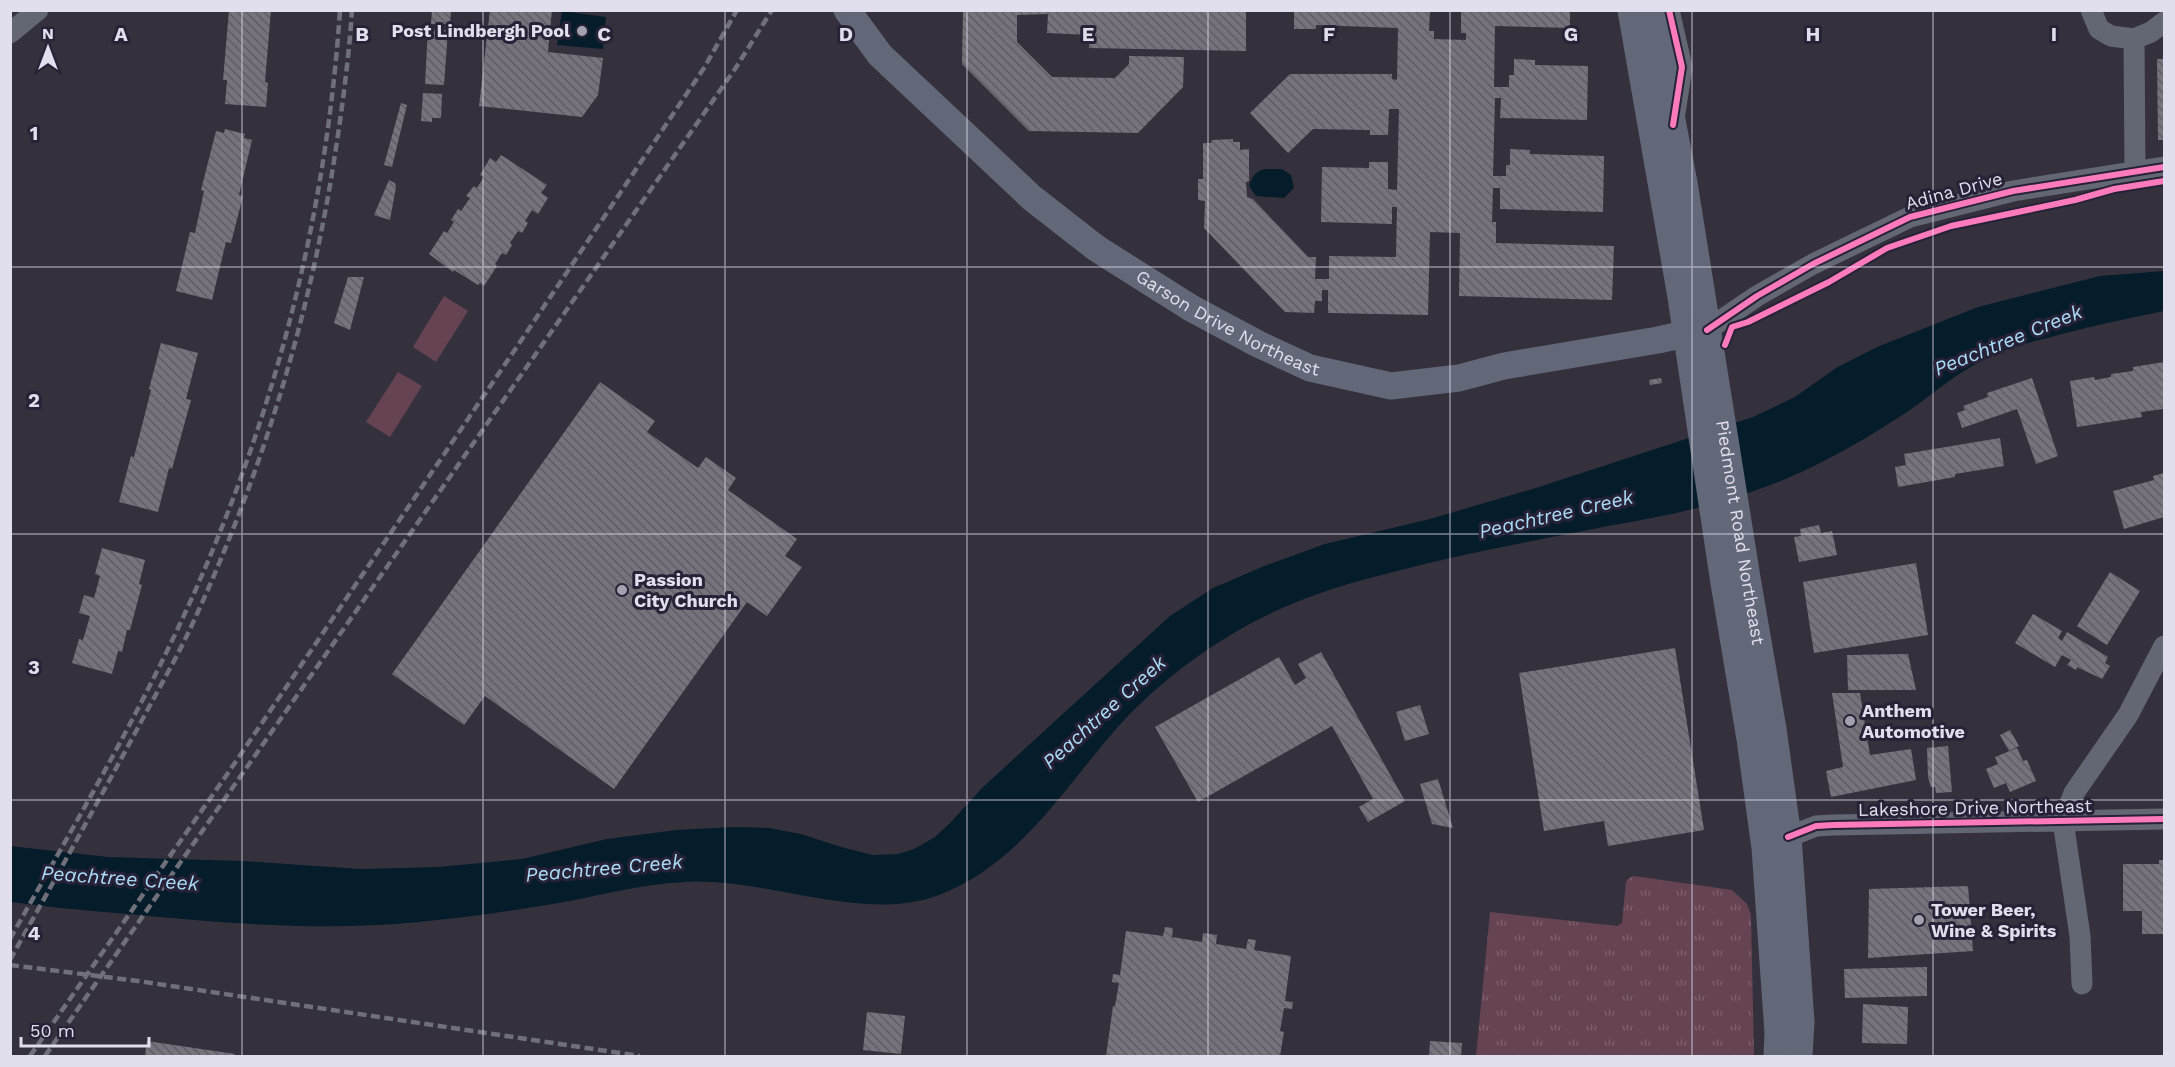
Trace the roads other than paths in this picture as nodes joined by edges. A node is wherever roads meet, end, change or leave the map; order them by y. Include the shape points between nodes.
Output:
1 (38, 10) edge
2 (847, 10) edge
3 (1631, 10) edge
4 (1652, 10) edge
5 (1669, 10) edge
6 (2091, 10) edge
7 (2164, 21) edge
8 (10, 33) edge
9 (2134, 39) junction
10 (1674, 126) junction
11 (2164, 167) edge
12 (2135, 172) junction
13 (1697, 332) junction
14 (1735, 580) junction
15 (2164, 646) edge
16 (2164, 819) edge
17 (2063, 821) junction
18 (1788, 837) junction
19 (2082, 984) dead end
20 (1777, 1056) edge
21 (1799, 1056) edge

1 - 8 street
2 - 13 main road, Garson Drive Northeast via 880,55 1032,198 1096,248 1191,308 1310,368 1391,386 1460,378 1504,366
3 - 13 main road, Piedmont Road Northeast via 1663,185
4 - 10 main road, Piedmont Road Northeast
5 - 10 street via 1682,67
6 - 9 street via 2099,29 2110,36
7 - 9 street
9 - 12 street
10 - 13 main road, Piedmont Road Northeast
11 - 12 street, Adina Drive
12 - 13 street, Adina Drive via 2013,190 1910,217 1813,264
13 - 14 main road, Piedmont Road Northeast
14 - 18 main road, Piedmont Road Northeast via 1773,729
14 - 20 main road, Piedmont Road Northeast via 1765,848
15 - 17 street via 2128,715 2074,793
16 - 17 street, Lakeshore Drive Northeast
17 - 18 street, Lakeshore Drive Northeast via 1816,826
17 - 19 street via 2080,936
18 - 21 main road, Piedmont Road Northeast via 1801,1022

